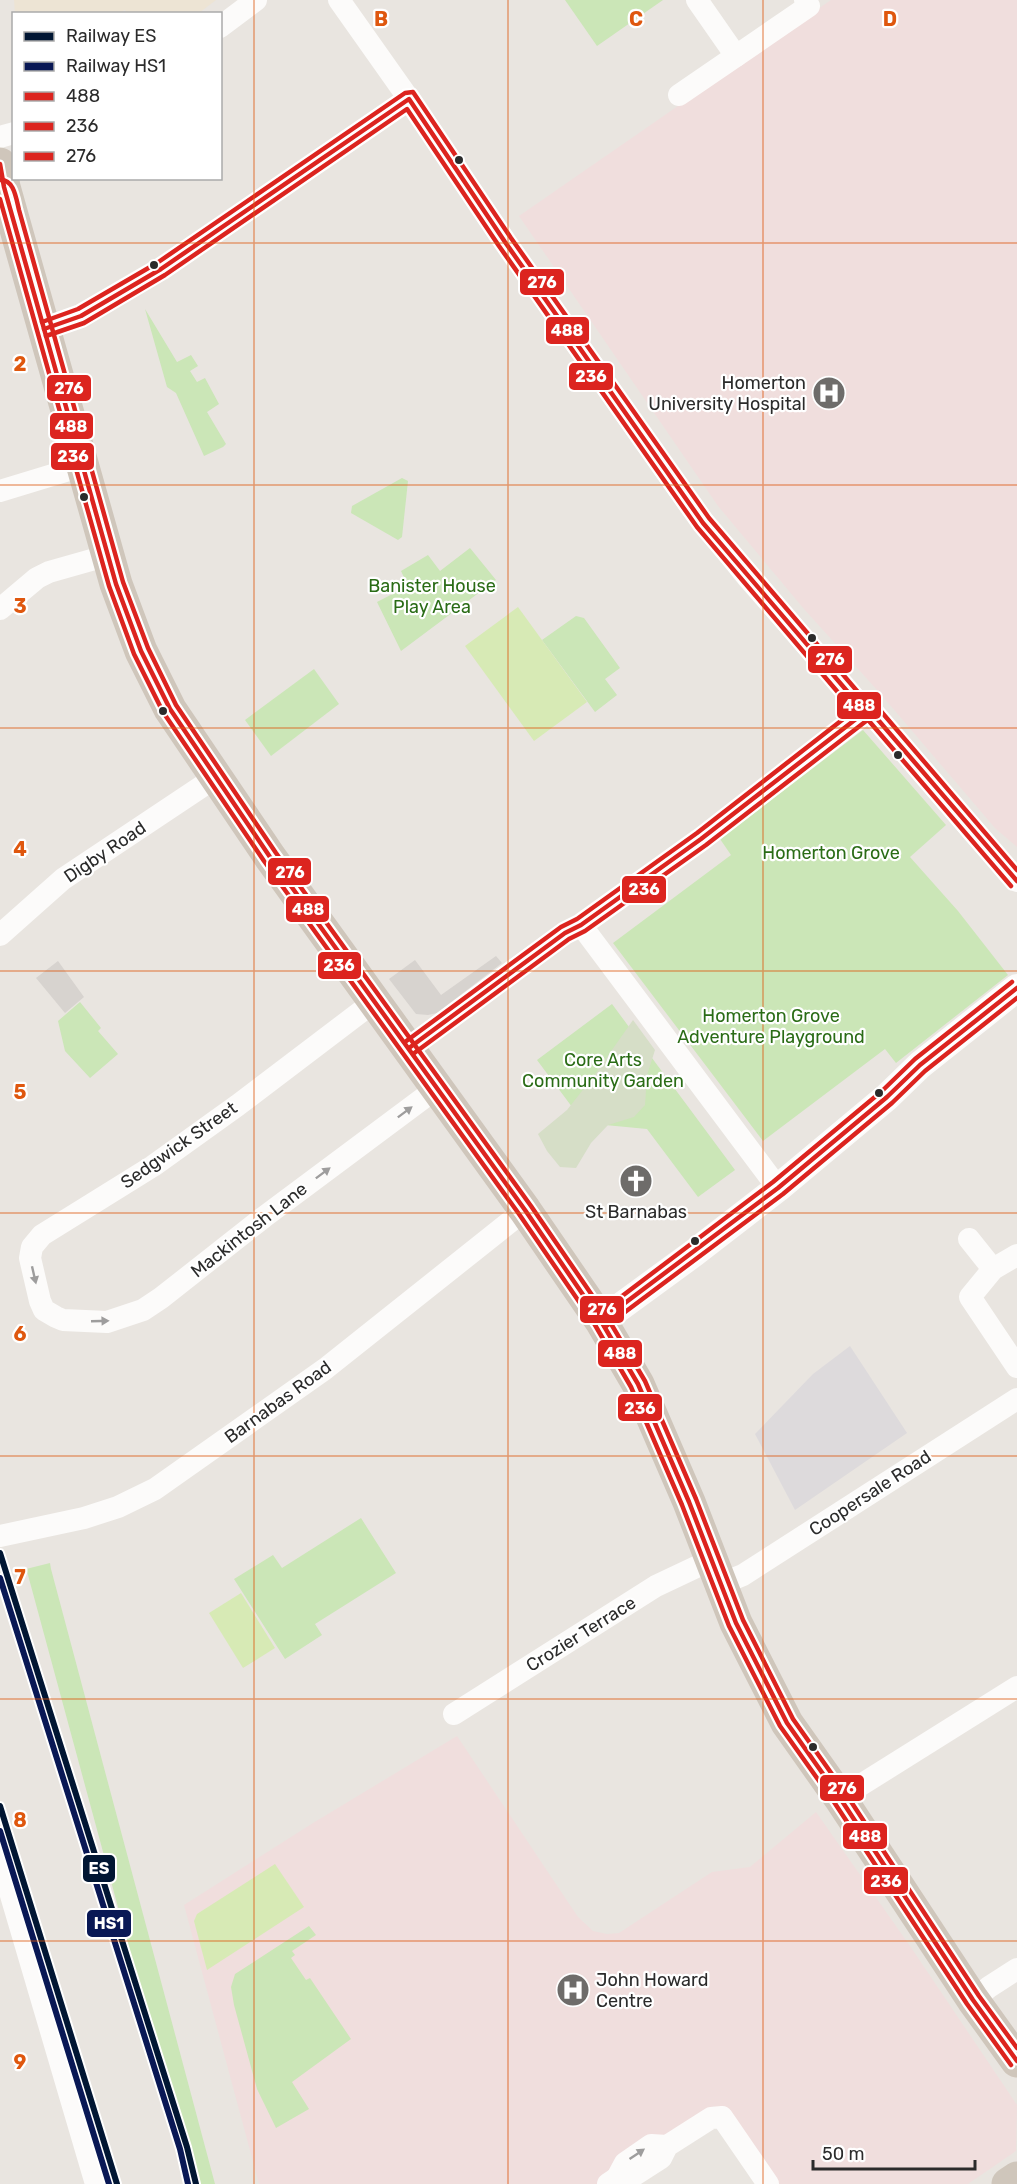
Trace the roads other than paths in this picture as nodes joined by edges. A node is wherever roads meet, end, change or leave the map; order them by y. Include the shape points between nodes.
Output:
1 (256, 0) edge
2 (697, 0) edge
3 (805, 0) edge
4 (343, 1) edge
5 (222, 26) edge
6 (736, 56) junction
7 (679, 95) dead end
8 (409, 99) junction
9 (0, 164) edge
10 (44, 329) junction
11 (82, 466) junction
12 (0, 491) edge
13 (109, 555) junction
14 (0, 609) edge
15 (865, 712) junction
16 (216, 777) junction
17 (1017, 881) edge
18 (581, 925) junction
19 (0, 935) edge
20 (1017, 988) edge
21 (375, 1001) junction
22 (409, 1048) junction
23 (437, 1088) junction
24 (778, 1188) junction
25 (525, 1210) junction
26 (969, 1239) dead end
27 (1017, 1255) edge
28 (993, 1269) junction
29 (44, 1310) joint
30 (601, 1321) junction
31 (1017, 1367) edge
32 (1017, 1399) edge
33 (0, 1536) edge
34 (716, 1572) junction
35 (1017, 1687) edge
36 (454, 1714) dead end
37 (840, 1798) junction
38 (0, 1858) edge
39 (1017, 1969) edge
40 (973, 2000) junction
41 (1017, 2061) edge
42 (1017, 2178) edge
43 (613, 2181) edge
44 (759, 2181) edge
45 (96, 2184) edge
46 (1008, 2184) edge

1 - 5 street
2 - 6 street
3 - 6 street via 809,6
4 - 8 street
6 - 7 street
8 - 10 street via 161,269 81,316
8 - 15 street via 674,482 726,551
9 - 10 highway
10 - 11 highway
11 - 12 street
11 - 13 highway
13 - 14 street via 49,572
13 - 16 highway via 141,651 170,709
15 - 17 street via 873,714
15 - 18 street via 701,839
16 - 19 street, Digby Road via 63,879
16 - 21 highway
18 - 22 street via 538,952
18 - 24 street
20 - 24 street via 920,1065
21 - 22 highway
21 -> 29 street, Sedgwick Street via 153,1166 37,1240 30,1258
22 - 23 highway
23 - 25 highway
29 -> 23 street, Mackintosh Lane via 63,1320 107,1322 143,1310
24 - 30 street
25 - 30 highway
25 - 33 street, Barnabas Road via 325,1369 154,1489 84,1518
26 - 28 street
27 - 28 street
28 - 31 street via 970,1297
30 - 34 highway via 657,1425
32 - 34 street, Coopersale Road via 741,1576
34 - 36 street, Crozier Terrace via 656,1586
34 - 37 highway via 736,1623 787,1723
35 - 37 street
37 - 40 highway
38 - 45 street
39 - 40 street
40 - 41 highway
42 - 46 highway
43 - 44 street via 625,2163 651,2145 667,2146 711,2118 722,2117

